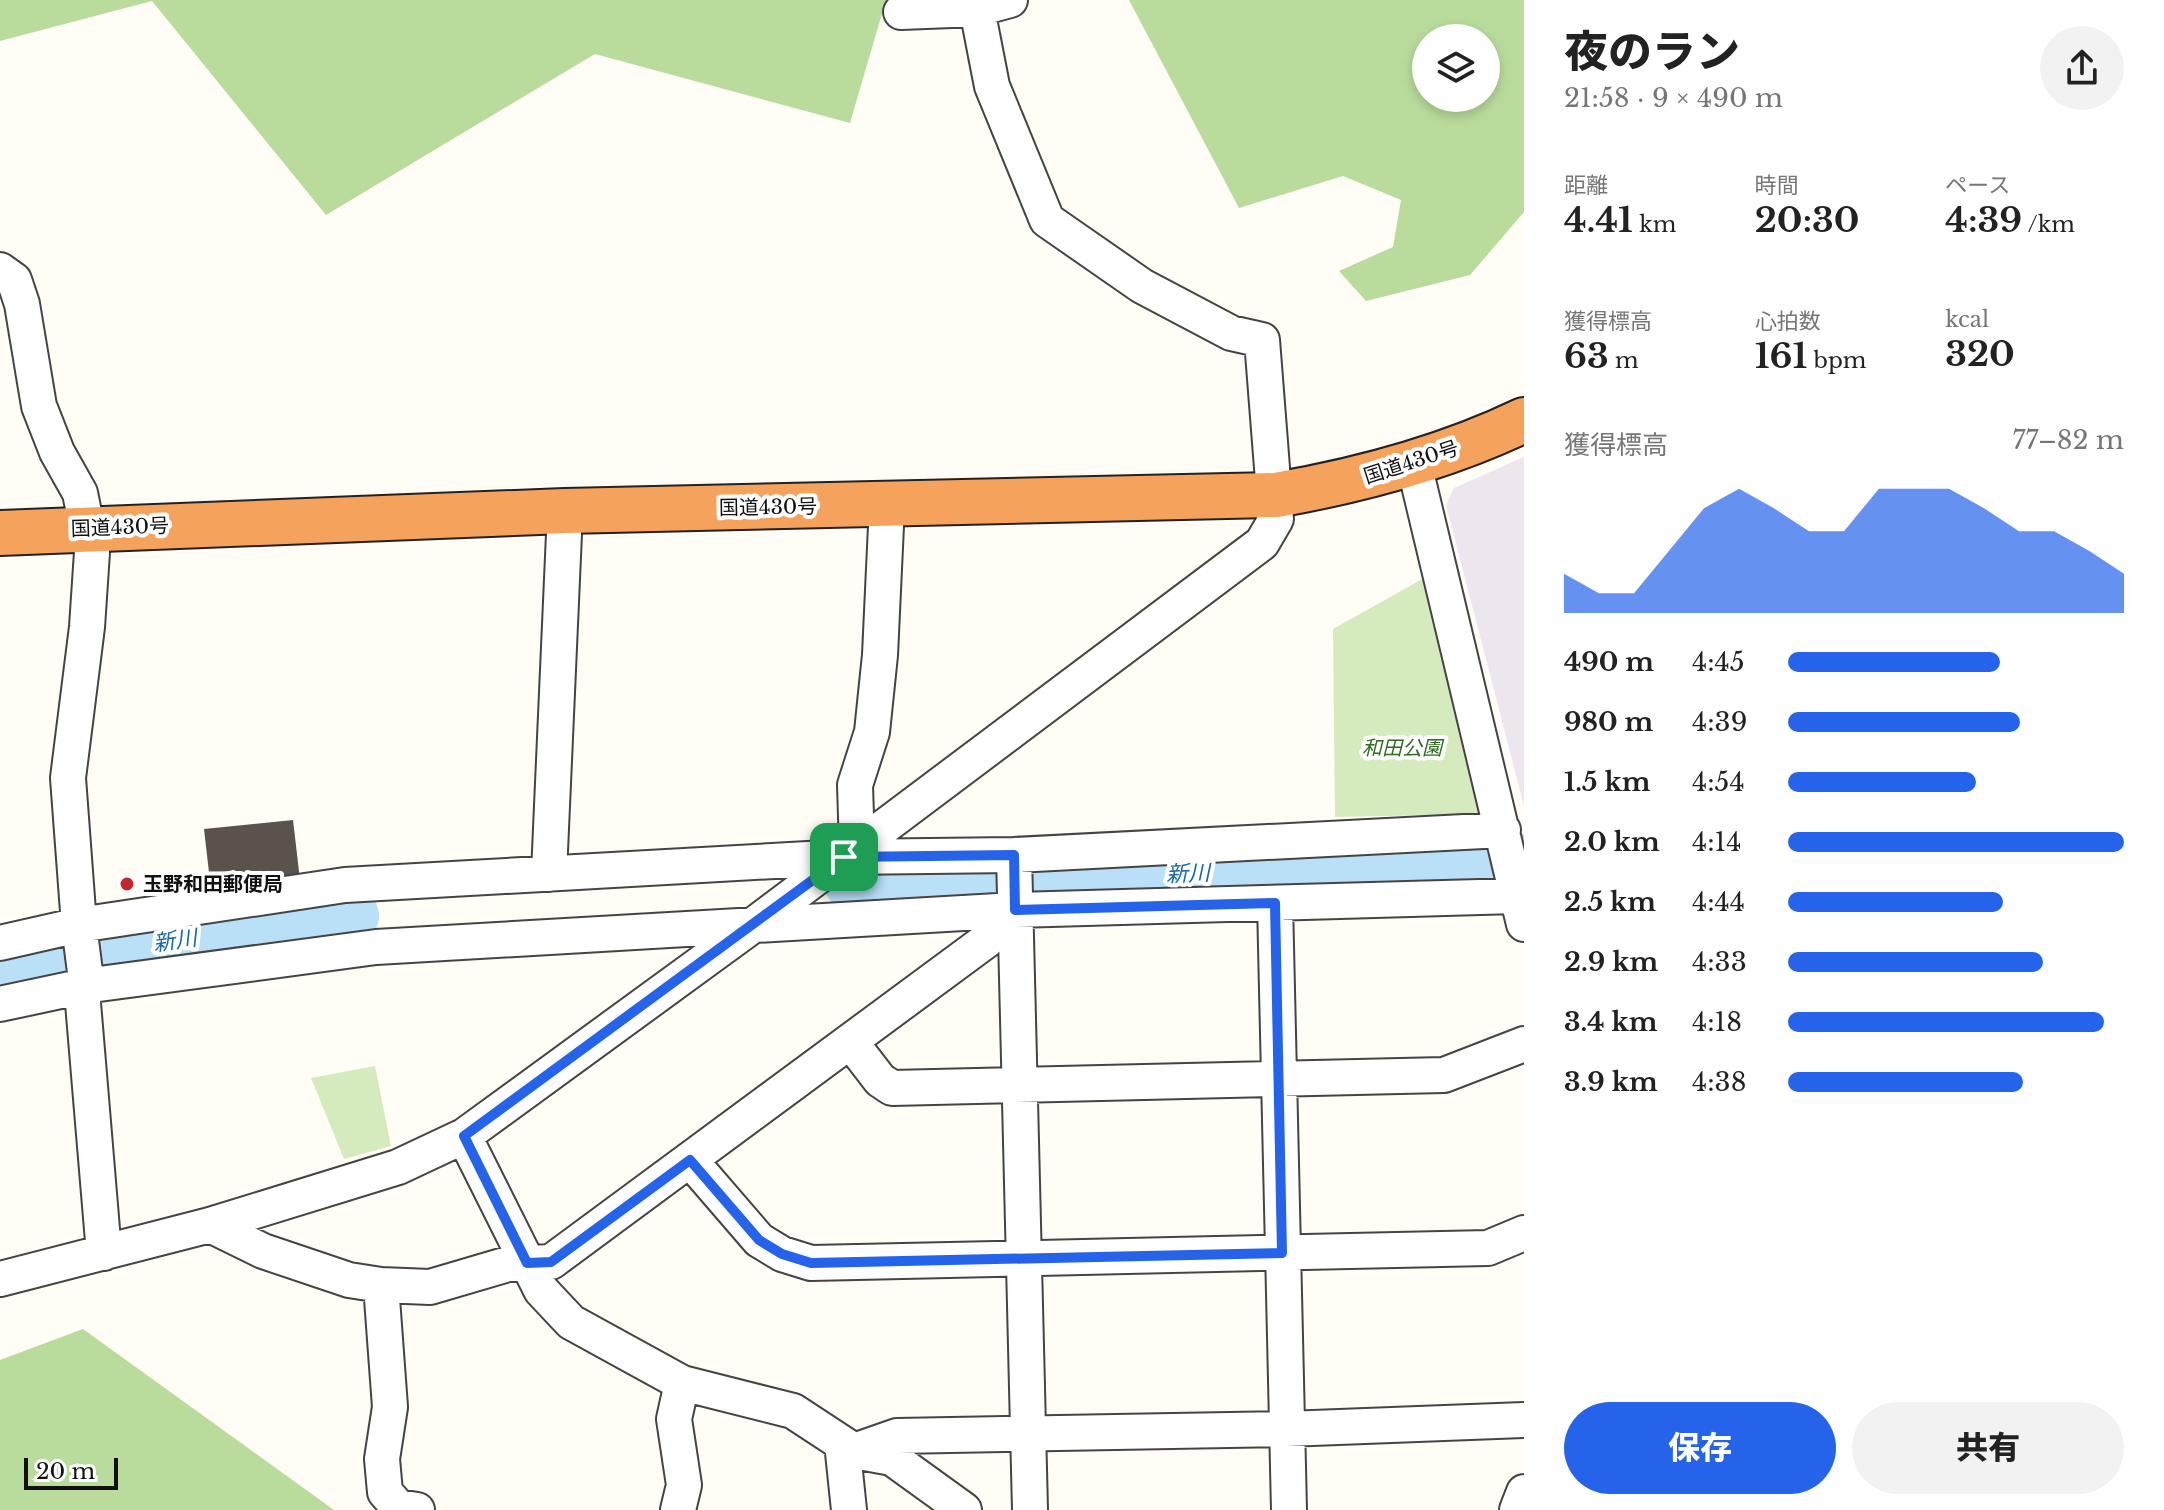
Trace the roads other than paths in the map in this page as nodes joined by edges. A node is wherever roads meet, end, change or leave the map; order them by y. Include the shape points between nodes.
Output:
1 (1010, 0) edge
2 (977, 9) junction
3 (901, 12) dead end
4 (0, 270) edge
5 (1524, 420) edge
6 (1414, 464) junction
7 (1276, 495) junction
8 (887, 504) junction
9 (565, 511) junction
10 (88, 528) junction
11 (0, 533) edge
12 (1504, 836) junction
13 (850, 852) junction
14 (549, 874) junction
15 (1014, 881) junction
16 (1518, 901) edge
17 (1275, 903) junction
18 (752, 926) junction
19 (0, 943) edge
20 (82, 952) junction
21 (0, 1004) edge
22 (850, 1041) junction
23 (1524, 1044) edge
24 (1279, 1079) junction
25 (1019, 1085) junction
26 (464, 1136) junction
27 (690, 1160) junction
28 (210, 1225) junction
29 (1524, 1233) edge
30 (104, 1253) junction
31 (1282, 1253) junction
32 (1024, 1259) junction
33 (527, 1263) junction
34 (0, 1279) edge
35 (381, 1285) junction
36 (682, 1383) junction
37 (1524, 1420) edge
38 (1286, 1429) junction
39 (1028, 1432) junction
40 (848, 1447) junction
41 (1524, 1492) edge
42 (417, 1510) edge
43 (678, 1510) edge
44 (849, 1510) edge
45 (964, 1510) edge
46 (1030, 1510) edge
47 (1289, 1510) edge
48 (1517, 1510) edge

1 - 2 street
2 - 3 street
2 - 7 street via 992,86 1047,220 1142,286 1231,333 1262,340
4 - 10 street via 14,280 39,406 80,493
5 - 6 highway, 国道430号
6 - 7 highway, 国道430号
6 - 12 street
7 - 8 highway, 国道430号
7 - 13 street via 1276,519 1254,551
8 - 9 highway, 国道430号
8 - 13 street via 872,732 855,785
9 - 10 highway, 国道430号
9 - 14 street
10 - 11 highway, 国道430号
10 - 20 street via 92,552 87,627 68,778
12 - 15 street
12 - 16 street
13 - 14 street
13 - 15 street
13 - 18 street
14 - 20 street via 345,885
15 - 17 street
15 - 18 street
15 - 22 street via 987,940
15 - 25 street
16 - 17 street
17 - 24 street
18 - 20 street via 376,947
18 - 26 street
19 - 20 street
20 - 21 street
20 - 30 street
22 - 25 street via 892,1088
22 - 27 street
23 - 24 street via 1444,1075
24 - 25 street
24 - 31 street
25 - 32 street
26 - 28 street via 398,1167
26 - 33 street
27 - 32 street via 759,1240 811,1263
27 - 33 street via 551,1262
28 - 30 street
28 - 35 street via 263,1251 349,1280
29 - 31 street via 1488,1248
30 - 34 street
31 - 32 street
31 - 38 street
32 - 39 street
33 - 35 street via 430,1287
33 - 36 street via 541,1290 571,1322
35 - 42 street via 390,1407 382,1459 385,1492 398,1507
36 - 40 street via 793,1411
36 - 43 street via 674,1419 684,1485
37 - 38 street
38 - 39 street
38 - 47 street
39 - 40 street via 897,1436
39 - 46 street
40 - 44 street
40 - 45 street via 892,1458
41 - 48 street

